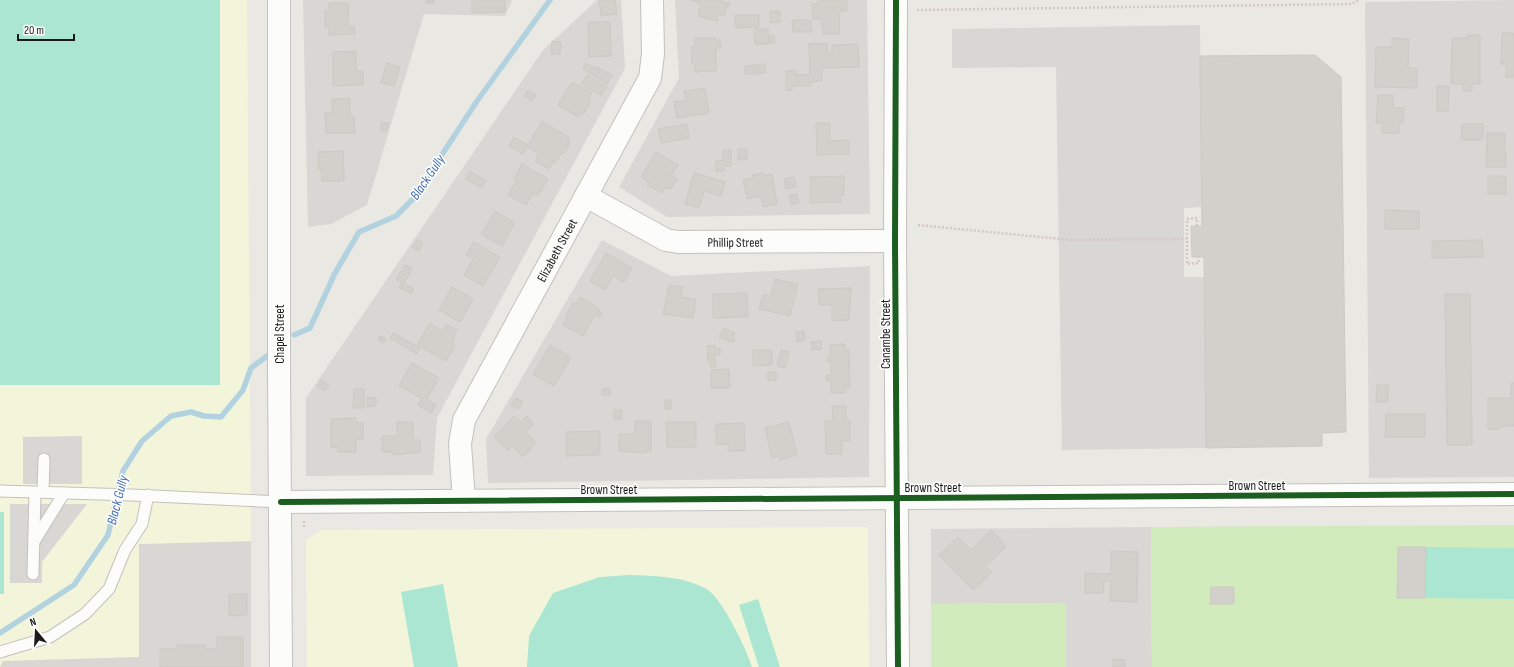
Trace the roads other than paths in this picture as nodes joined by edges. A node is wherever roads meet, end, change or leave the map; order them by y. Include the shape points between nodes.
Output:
1 (279, 0) edge
2 (652, 0) edge
3 (896, 0) edge
4 (586, 196) junction
5 (895, 241) junction
6 (44, 459) dead end
7 (0, 491) edge
8 (39, 492) junction
9 (64, 493) junction
10 (1514, 494) edge
11 (148, 495) junction
12 (897, 498) junction
13 (464, 501) junction
14 (281, 502) junction
15 (35, 540) junction
16 (33, 574) dead end
17 (0, 652) edge
18 (281, 667) edge
19 (898, 667) edge

1 - 14 street, Chapel Street via 278,360
2 - 4 street, Elizabeth Street via 653,54 650,78
3 - 5 street, Canambe Street
4 - 5 street, Phillip Street via 666,240 678,242
4 - 13 street, Elizabeth Street via 464,420 460,444
5 - 12 street, Canambe Street
6 - 8 lane
7 - 8 lane
8 - 9 lane
8 - 15 lane
9 - 11 lane
9 - 15 lane
10 - 12 street, Brown Street
11 - 14 lane
11 - 17 lane via 142,524 125,550 109,589 85,614 50,637
12 - 13 street, Brown Street
12 - 19 street, Canambe Street
13 - 14 street, Brown Street
14 - 18 street, Chapel Street
15 - 16 lane

